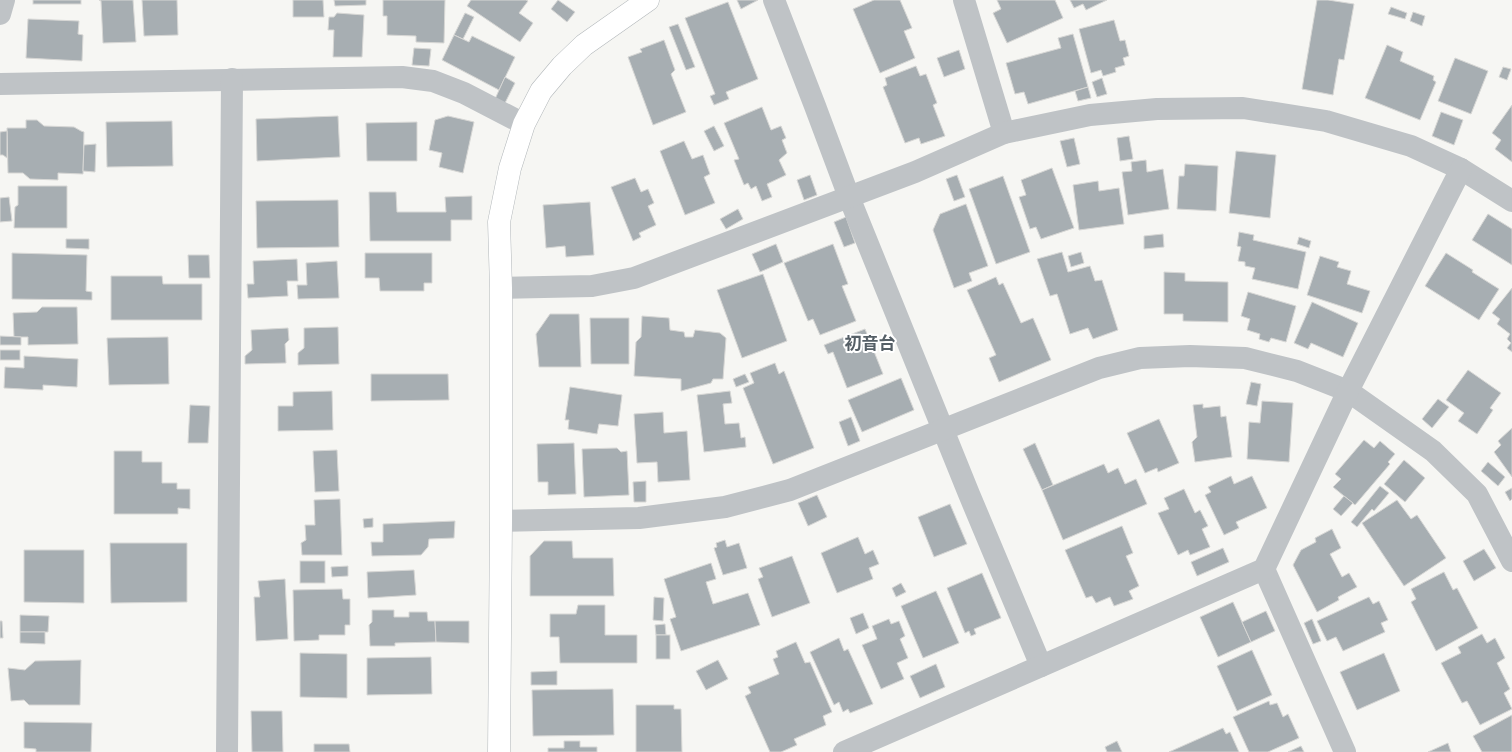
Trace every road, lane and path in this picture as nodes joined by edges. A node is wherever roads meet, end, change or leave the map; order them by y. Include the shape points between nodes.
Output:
1 (4, 0) edge
2 (648, 0) edge
3 (774, 0) edge
4 (964, 0) edge
5 (0, 14) edge
6 (232, 79) junction
7 (0, 84) edge
8 (524, 124) junction
9 (1004, 133) junction
10 (1461, 169) junction
11 (849, 197) junction
12 (1512, 201) edge
13 (501, 288) junction
14 (1348, 391) junction
15 (943, 429) junction
16 (501, 521) junction
17 (1512, 561) edge
18 (1264, 569) junction
19 (1041, 666) junction
20 (227, 752) edge
21 (499, 752) edge
22 (844, 752) edge
23 (1345, 752) edge

1 - 5 street
2 - 8 street via 584,44 562,66 541,91
3 - 11 street
4 - 9 street
6 - 7 street
6 - 8 street via 402,77 433,81 464,93
6 - 20 street
8 - 13 street via 510,168 499,222
9 - 10 street via 1098,115 1157,109 1243,108 1326,121 1411,146
9 - 11 street via 915,172
10 - 12 street
10 - 14 street
11 - 13 street via 634,278 592,286
11 - 15 street
13 - 16 street
14 - 15 street via 1297,371 1245,358 1140,358 1099,368
14 - 17 street via 1433,451 1477,494
14 - 18 street
15 - 16 street via 790,490 725,507 639,518
15 - 19 street
16 - 21 street
18 - 19 street
18 - 23 street
19 - 22 street

